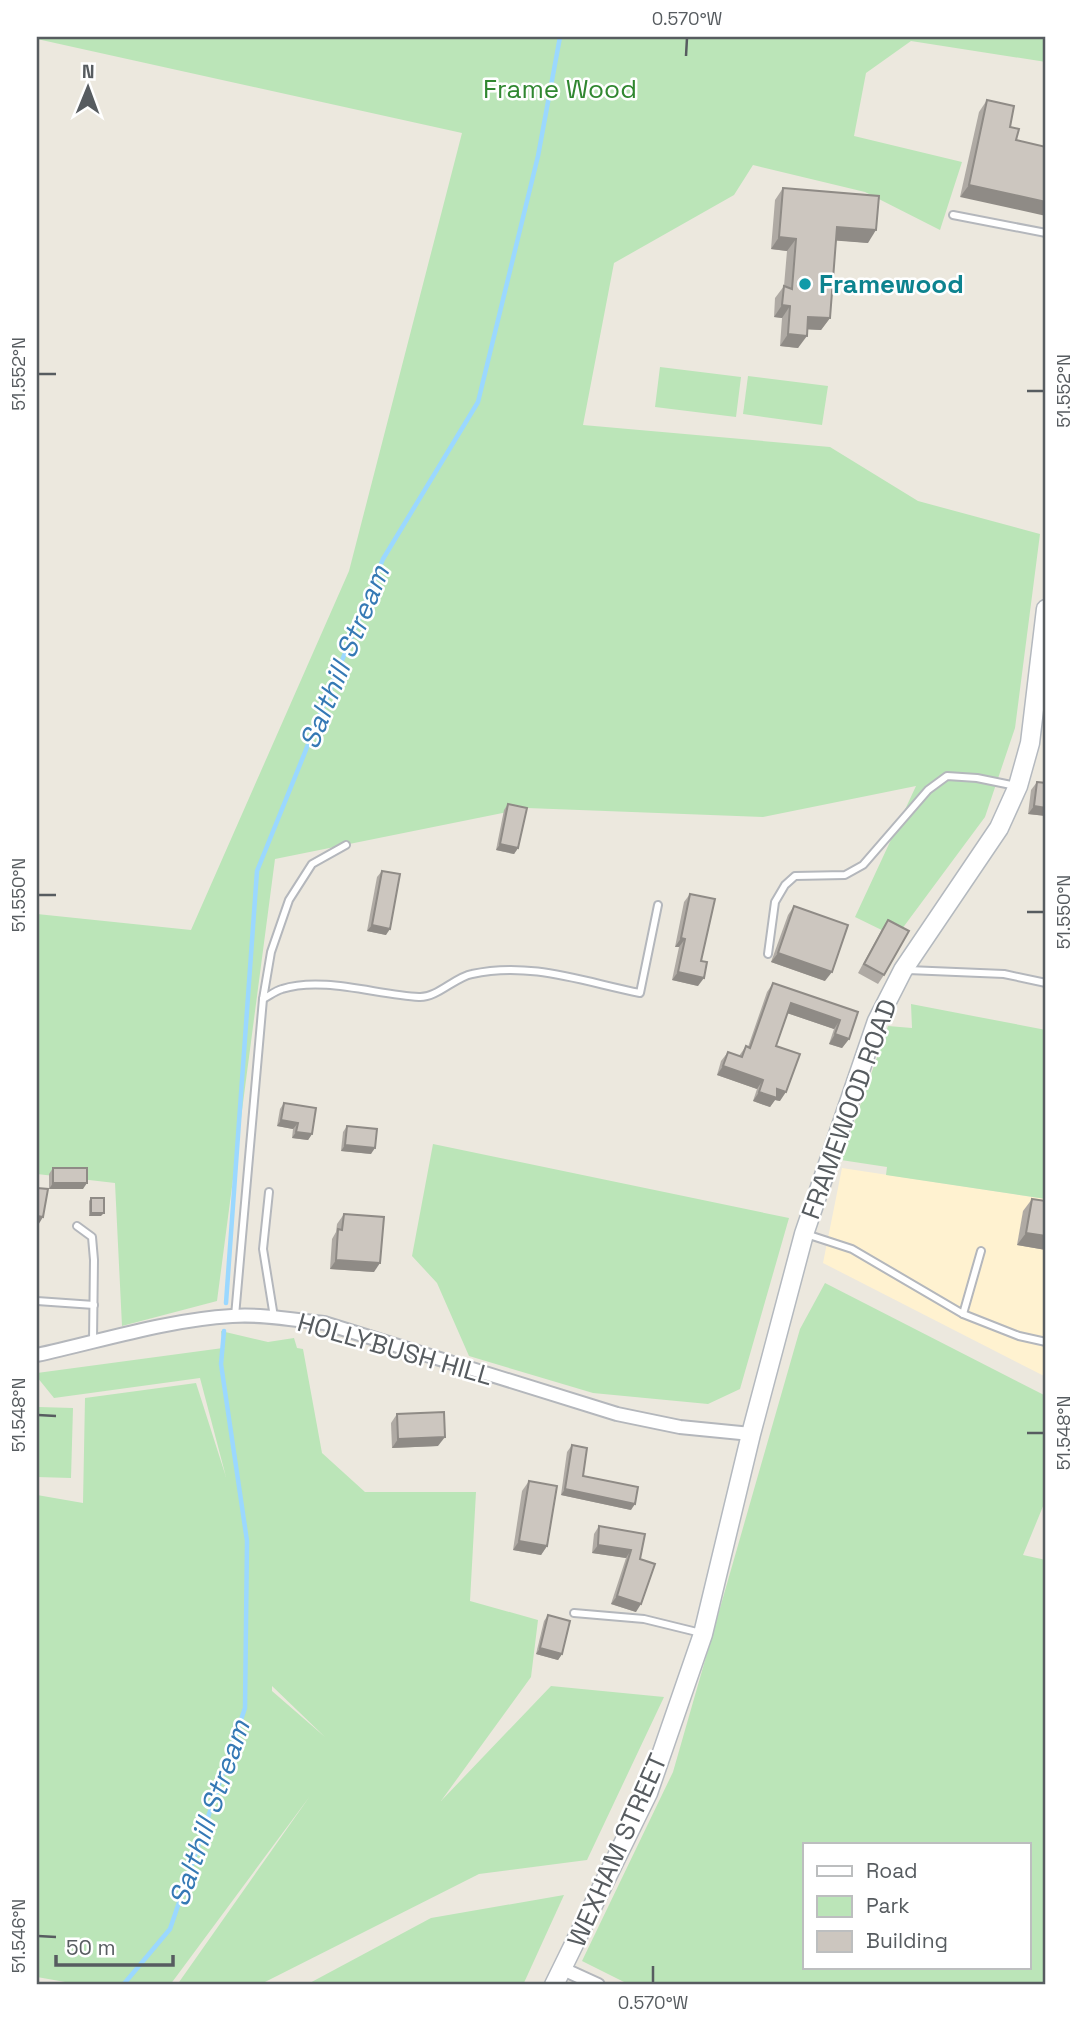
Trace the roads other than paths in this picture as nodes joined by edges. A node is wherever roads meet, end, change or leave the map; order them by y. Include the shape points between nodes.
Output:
1 (953, 215) dead end
2 (1046, 233) edge
3 (1046, 609) edge
4 (1018, 786) junction
5 (346, 845) dead end
6 (658, 905) dead end
7 (768, 954) dead end
8 (903, 970) junction
9 (1046, 983) edge
10 (263, 999) junction
11 (269, 1192) dead end
12 (78, 1226) dead end
13 (804, 1234) junction
14 (981, 1251) dead end
15 (37, 1301) edge
16 (94, 1305) junction
17 (963, 1314) junction
18 (234, 1316) junction
19 (274, 1317) junction
20 (1046, 1342) edge
21 (93, 1343) junction
22 (37, 1355) edge
23 (751, 1434) junction
24 (574, 1613) dead end
25 (703, 1634) junction
26 (563, 1969) junction
27 (554, 1985) edge
28 (598, 1985) edge

1 - 2 lane
3 - 4 street, FRAMEWOOD ROAD via 1030,743
4 - 7 lane via 947,776 928,790 863,866 845,875 795,876 775,902
4 - 8 street, FRAMEWOOD ROAD via 999,828
5 - 10 lane via 312,864 289,900 271,951
6 - 10 lane via 640,993 561,974 503,970 470,974 424,998 323,985 280,989
8 - 9 lane via 1003,974
8 - 13 street, FRAMEWOOD ROAD via 877,1021
10 - 18 lane
11 - 19 lane via 263,1249
12 - 16 lane via 92,1237
13 - 17 lane via 852,1250
13 - 23 street, FRAMEWOOD ROAD
14 - 17 lane
15 - 16 lane
16 - 21 lane
17 - 20 lane
18 - 19 street, HOLLYBUSH HILL
18 - 21 street, HOLLYBUSH HILL via 187,1321
19 - 23 street, HOLLYBUSH HILL via 324,1323 617,1414 680,1427
21 - 22 street, HOLLYBUSH HILL
23 - 25 street, FRAMEWOOD ROAD
24 - 25 lane via 644,1619
25 - 26 street, WEXHAM STREET via 648,1793
26 - 27 street, WEXHAM STREET
26 - 28 street

